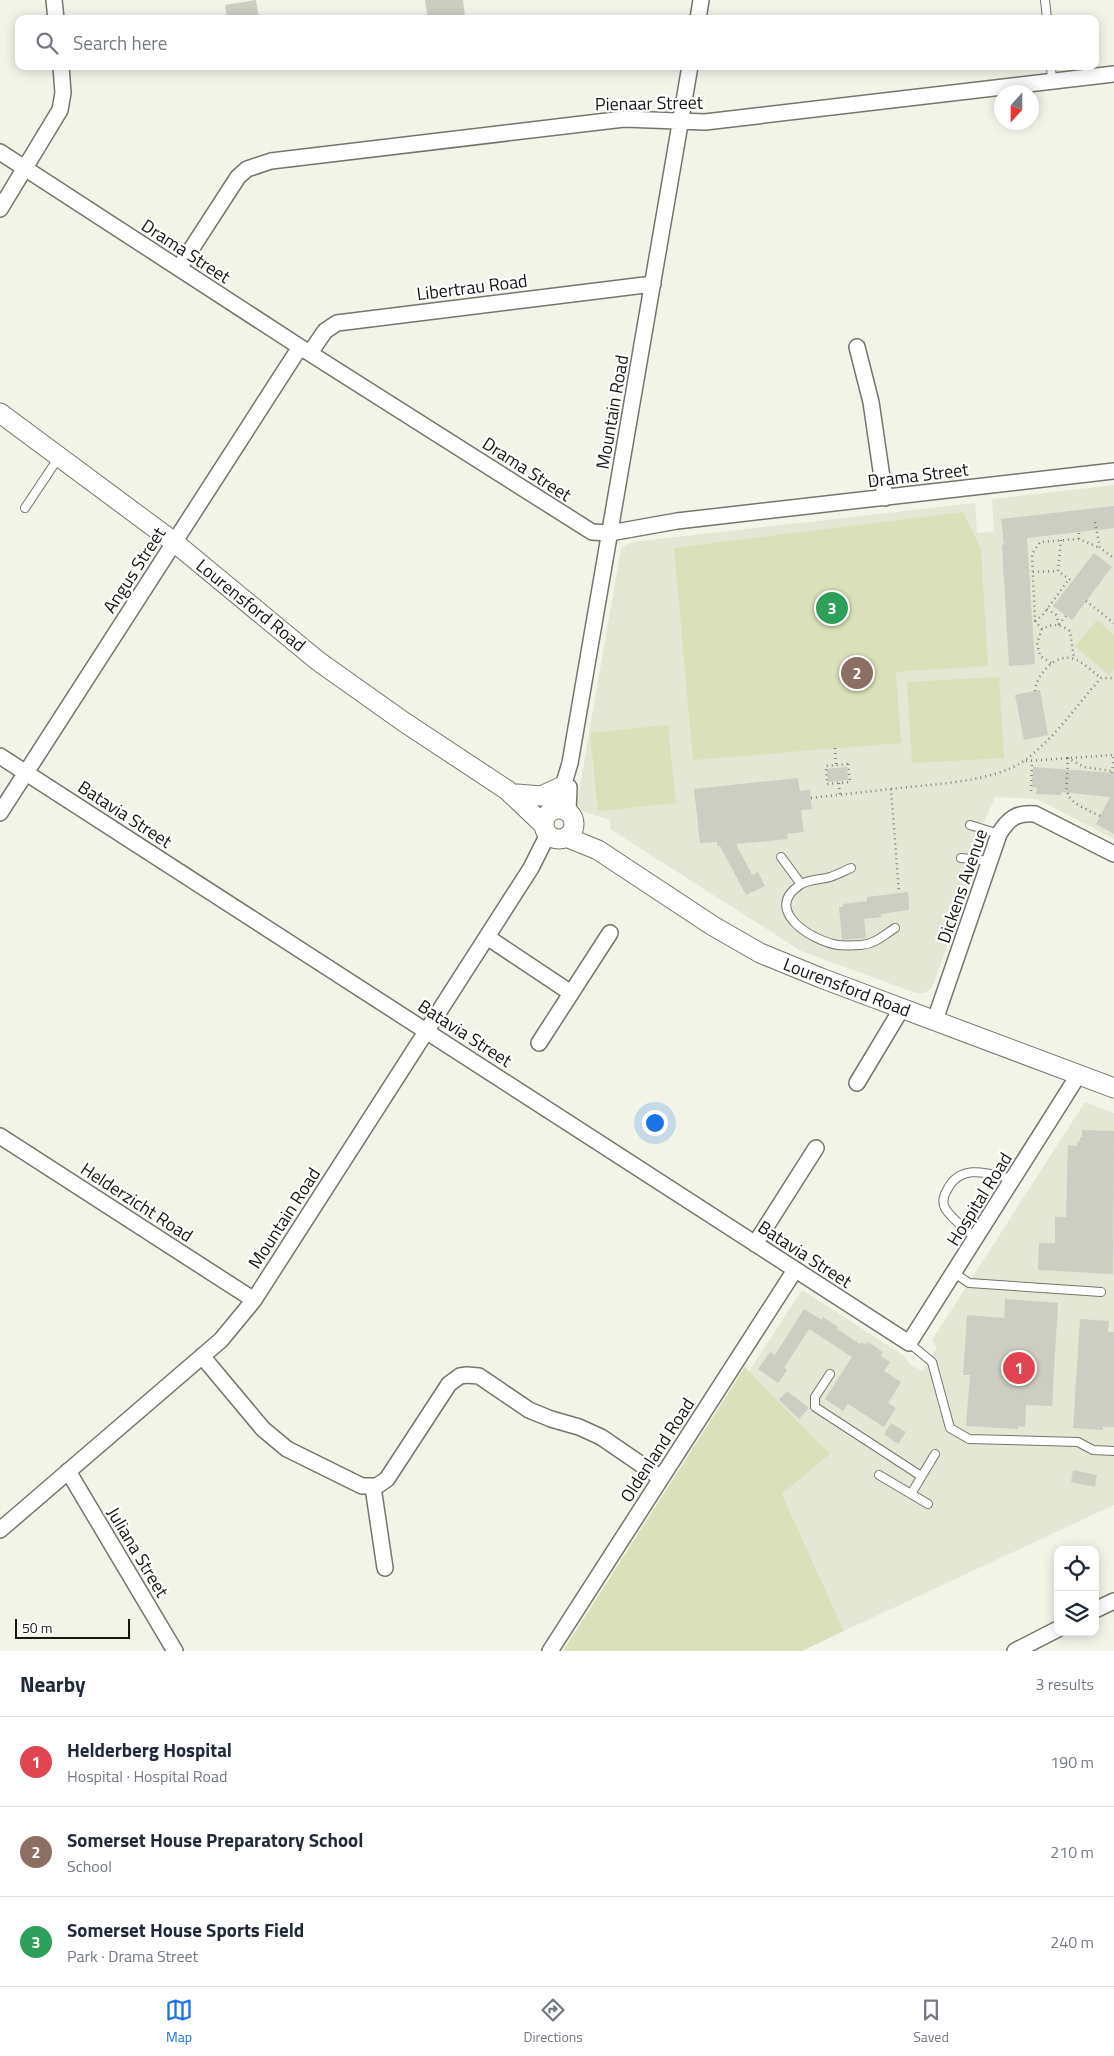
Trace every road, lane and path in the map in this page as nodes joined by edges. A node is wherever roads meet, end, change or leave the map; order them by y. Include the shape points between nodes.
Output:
1 (54, 0) edge
2 (701, 0) edge
3 (1045, 0) edge
4 (56, 15) edge
5 (699, 15) edge
6 (1047, 15) edge
7 (62, 70) edge
8 (689, 70) edge
9 (1052, 74) edge
10 (1114, 74) edge
11 (680, 121) junction
12 (0, 152) edge
13 (26, 169) junction
14 (0, 209) edge
15 (179, 268) junction
16 (653, 284) junction
17 (857, 347) dead end
18 (305, 350) junction
19 (0, 413) edge
20 (59, 457) junction
21 (1114, 471) edge
22 (885, 498) junction
23 (25, 508) dead end
24 (1095, 522) dead end
25 (610, 533) junction
26 (1079, 533) dead end
27 (1079, 539) junction
28 (1061, 540) junction
29 (174, 542) junction
30 (1100, 548) junction
31 (1114, 558) edge
32 (1058, 570) junction
33 (1033, 572) junction
34 (1086, 601) dead end
35 (1047, 609) junction
36 (1066, 616) dead end
37 (1035, 621) junction
38 (1114, 623) edge
39 (1059, 624) junction
40 (1042, 629) junction
41 (1074, 658) junction
42 (1052, 663) junction
43 (1101, 678) junction
44 (1114, 678) edge
45 (1035, 691) dead end
46 (835, 748) dead end
47 (0, 756) edge
48 (1114, 756) edge
49 (1068, 758) junction
50 (1024, 761) junction
51 (1032, 761) junction
52 (570, 763) junction
53 (836, 765) junction
54 (26, 773) junction
55 (839, 783) junction
56 (563, 786) junction
57 (891, 789) junction
58 (1031, 791) dead end
59 (512, 792) junction
60 (840, 795) junction
61 (811, 798) dead end
62 (0, 813) edge
63 (1100, 816) dead end
64 (559, 824) junction
65 (970, 825) dead end
66 (999, 834) junction
67 (1114, 854) edge
68 (781, 857) dead end
69 (961, 858) dead end
70 (990, 861) junction
71 (851, 868) dead end
72 (801, 884) junction
73 (899, 893) dead end
74 (895, 928) dead end
75 (610, 933) dead end
76 (487, 937) junction
77 (571, 993) junction
78 (902, 1008) junction
79 (935, 1020) junction
80 (427, 1031) junction
81 (540, 1043) dead end
82 (1079, 1074) junction
83 (857, 1083) dead end
84 (1114, 1088) edge
85 (0, 1136) edge
86 (816, 1148) dead end
87 (1013, 1179) junction
88 (976, 1238) junction
89 (755, 1244) junction
90 (795, 1270) junction
91 (954, 1273) junction
92 (1101, 1292) dead end
93 (254, 1300) junction
94 (909, 1343) junction
95 (202, 1356) junction
96 (830, 1374) dead end
97 (1114, 1451) edge
98 (935, 1454) dead end
99 (68, 1471) junction
100 (879, 1475) dead end
101 (921, 1476) junction
102 (661, 1478) junction
103 (373, 1487) junction
104 (910, 1494) junction
105 (928, 1504) dead end
106 (0, 1530) edge
107 (385, 1568) dead end
108 (1114, 1601) edge
109 (1099, 1608) edge
110 (1054, 1631) edge
111 (176, 1651) edge
112 (550, 1651) edge
113 (1015, 1651) edge

1 - 4 street
2 - 5 street
3 - 6 lane
7 - 13 street via 60,110
8 - 11 street, Mountain Road
9 - 10 street, Pienaar Street
9 - 11 street, Pienaar Street via 706,122
11 - 15 street, Pienaar Street via 624,119 257,164 238,177
11 - 16 street, Mountain Road
12 - 13 street, Drama Street
13 - 14 street
13 - 15 street, Drama Street
15 - 18 street, Drama Street
16 - 18 street, Libertrau Road via 337,323
16 - 25 street, Mountain Road
17 - 22 street via 872,402
18 - 25 street, Drama Street via 586,529
18 - 29 street, Angus Street
19 - 20 street, Lourensford Road
20 - 23 lane
20 - 29 street, Lourensford Road
21 - 22 street, Drama Street
22 - 25 street, Drama Street
24 - 30 path
25 - 52 street, Mountain Road
26 - 27 path
27 - 28 path
27 - 30 path
28 - 32 path
28 - 33 path via 1040,542 1032,554
29 - 54 street, Angus Street
29 - 59 street, Lourensford Road via 318,661
30 - 31 path
32 - 33 path
32 - 35 path via 1071,580
33 - 37 path
34 - 38 path
35 - 37 path
35 - 39 path via 1056,616
36 - 39 path
37 - 40 path
39 - 40 path
39 - 41 path via 1070,631
40 - 42 path via 1037,643 1040,656
41 - 42 path
41 - 43 path
42 - 45 path via 1042,672
43 - 44 path
43 - 50 path via 1045,743
46 - 53 path
47 - 54 street, Batavia Street
48 - 49 path
48 - 49 path via 1112,772 1084,767
49 - 51 path
49 - 63 path via 1066,793 1073,803
50 - 51 path
50 - 57 path via 988,777
51 - 58 path
52 - 56 street, Mountain Road
52 - 64 street, Mountain Road
53 - 55 path via 826,766 827,784
53 - 55 path via 848,764 850,782
54 - 62 street, Angus Street
54 - 80 street, Batavia Street
55 - 60 path
56 - 59 street via 541,796
56 - 64 street, Mountain Road
57 - 60 path
57 - 73 path
59 - 64 street, Lourensford Road
60 - 61 path
64 - 76 street, Mountain Road
64 - 78 street, Lourensford Road via 753,949
65 - 66 lane
66 - 67 street, Dickens Avenue via 1015,816 1035,814
66 - 70 street, Dickens Avenue
68 - 72 lane
69 - 70 lane
70 - 79 street, Dickens Avenue
71 - 72 lane
72 - 74 lane via 786,902 786,911 790,919 822,939 838,945 863,945 878,941
75 - 77 street
76 - 77 street
76 - 80 street, Mountain Road
77 - 81 street
78 - 79 street, Lourensford Road
78 - 83 street
79 - 82 street, Lourensford Road
80 - 89 street, Batavia Street
80 - 93 street, Mountain Road
82 - 84 street, Lourensford Road
82 - 87 street, Hospital Road
85 - 93 street, Helderzicht Road
86 - 89 street
87 - 88 street, Hospital Road
87 - 88 lane via 969,1171 958,1177 947,1190 944,1206
88 - 91 street, Hospital Road
89 - 90 street, Batavia Street
90 - 94 street, Batavia Street
90 - 102 street, Oldenland Road
91 - 92 lane via 969,1283
91 - 94 street, Hospital Road
93 - 95 street, Mountain Road via 221,1340
94 - 97 lane via 932,1362 950,1428 969,1439 1078,1442 1093,1450
95 - 99 street, Mountain Road
95 - 103 street via 274,1440 357,1484
96 - 101 lane via 815,1397 816,1408
98 - 101 lane
99 - 106 street, Mountain Road
99 - 111 street, Juliana Street
100 - 104 lane
101 - 104 lane
102 - 103 street via 590,1432 540,1415 484,1379 467,1375 450,1384 388,1479
102 - 112 street, Oldenland Road
103 - 107 street
104 - 105 lane
108 - 109 street
110 - 113 street

